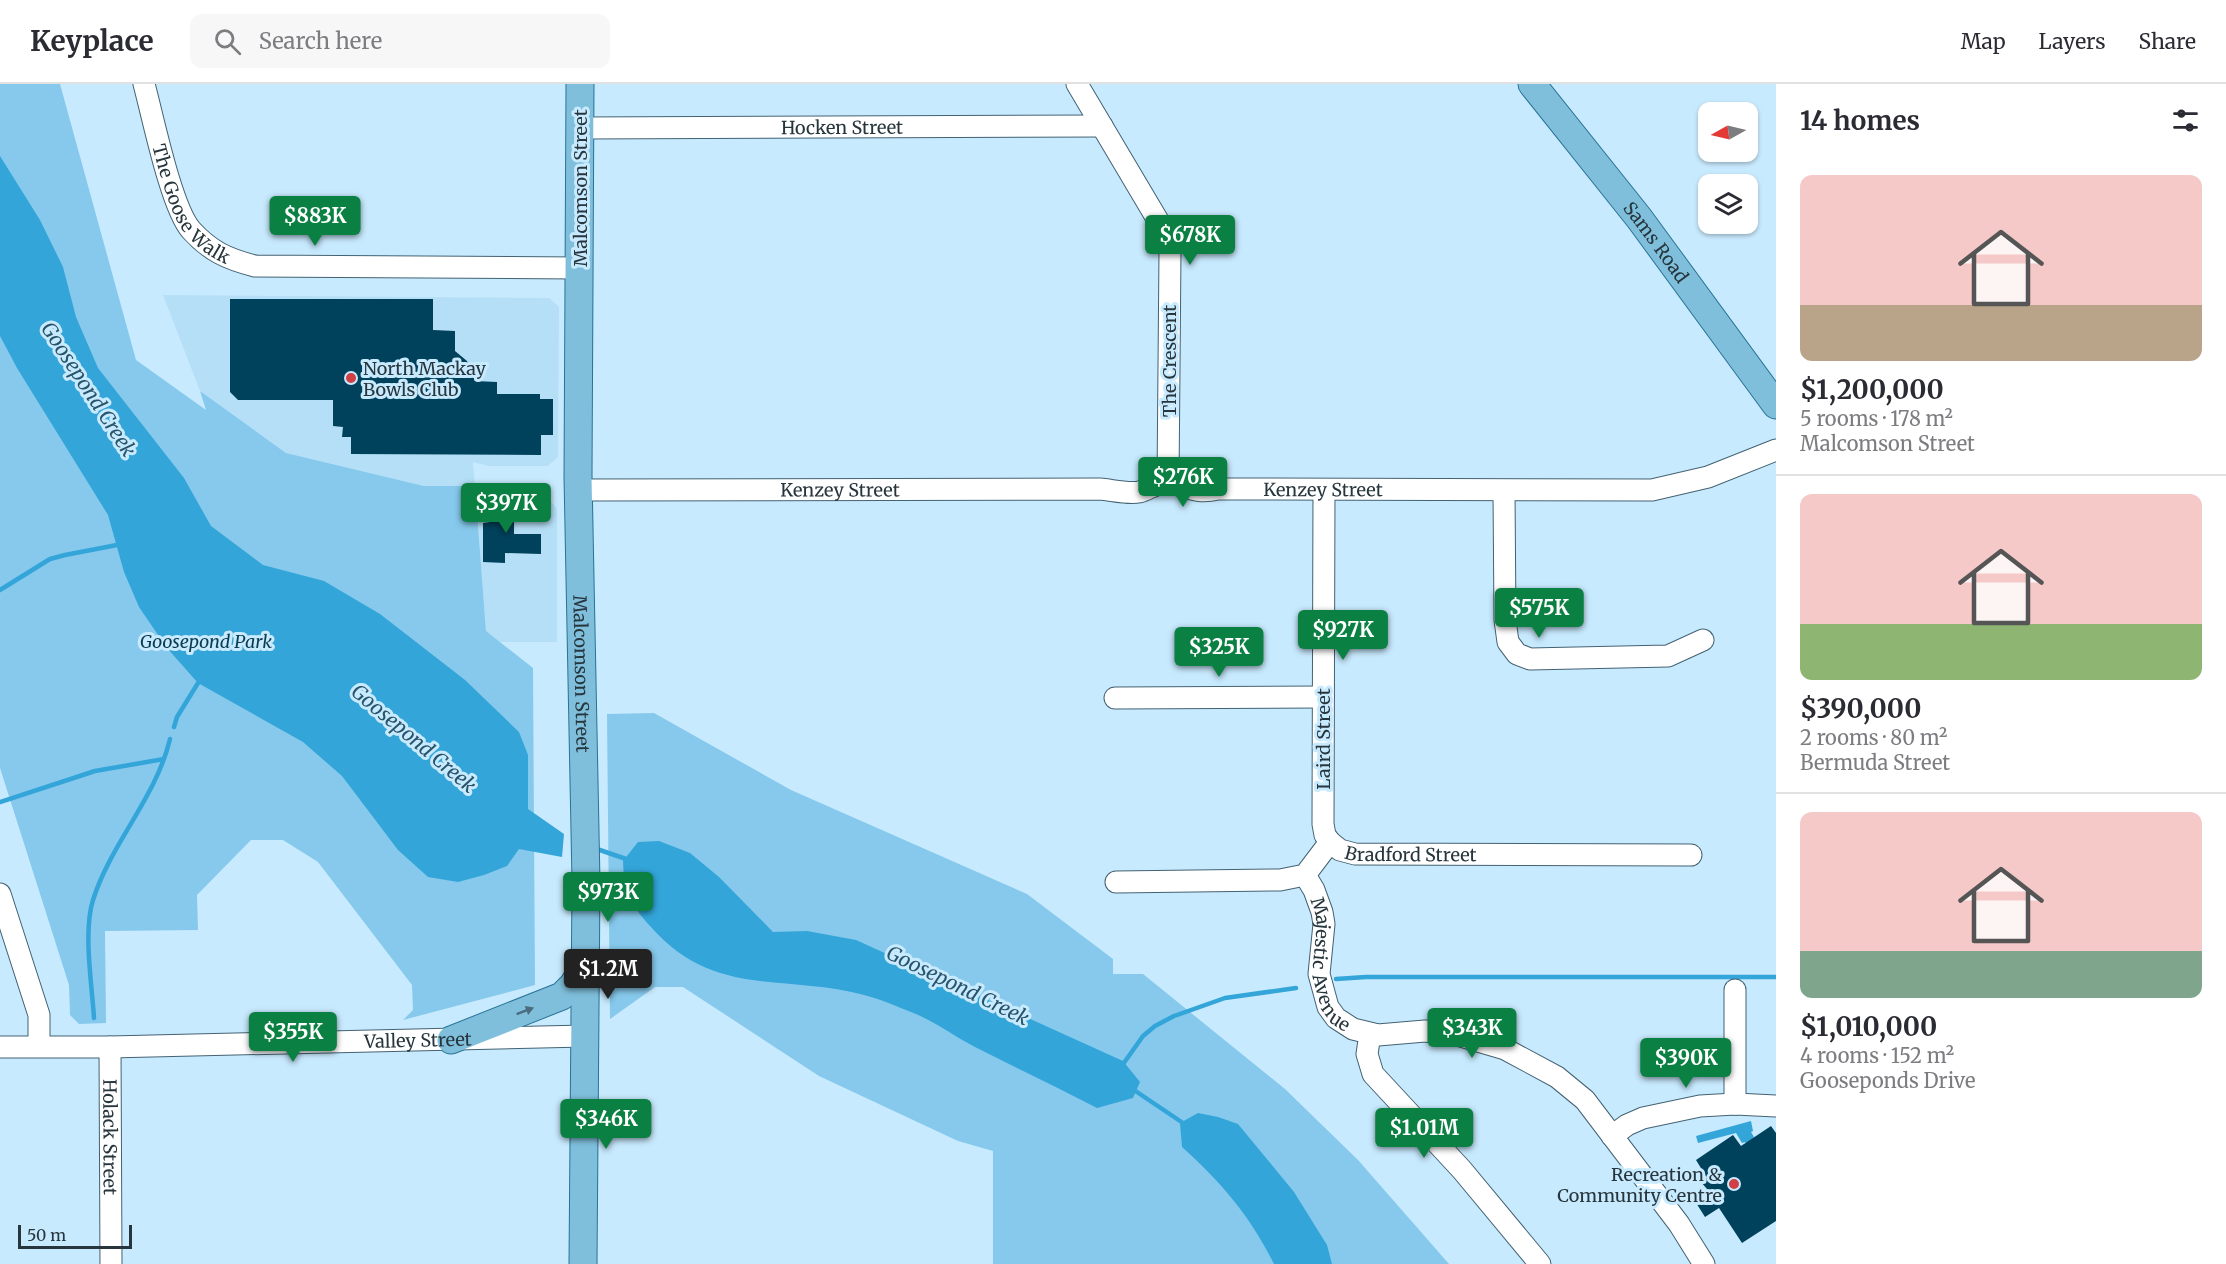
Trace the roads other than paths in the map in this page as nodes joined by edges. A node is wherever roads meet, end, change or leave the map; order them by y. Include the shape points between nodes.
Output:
1 (144, 84) edge
2 (580, 84) edge
3 (1077, 84) edge
4 (1532, 84) edge
5 (1102, 126) junction
6 (581, 128) junction
7 (579, 268) junction
8 (1776, 405) edge
9 (1776, 450) edge
10 (1168, 483) junction
11 (579, 490) junction
12 (1324, 490) junction
13 (1504, 491) junction
14 (1703, 640) dead end
15 (1323, 697) junction
16 (1115, 698) dead end
17 (1330, 842) junction
18 (1690, 855) dead end
19 (1305, 875) junction
20 (1116, 882) dead end
21 (0, 894) edge
22 (586, 964) junction
23 (1734, 990) dead end
24 (1370, 1034) junction
25 (585, 1036) junction
26 (451, 1040) junction
27 (39, 1046) junction
28 (0, 1047) edge
29 (110, 1047) junction
30 (1735, 1104) junction
31 (1776, 1106) edge
32 (1612, 1136) junction
33 (111, 1264) edge
34 (583, 1264) edge
35 (1540, 1264) edge
36 (1704, 1264) edge

1 - 7 street, The Goose Walk via 173,194 189,228 231,260 255,266
2 - 6 main road, Malcomson Street
3 - 5 street, The Crescent
4 - 8 main road, Sams Road via 1639,218
5 - 6 street, Hocken Street
5 - 10 street, The Crescent via 1166,234 1170,251
6 - 7 main road, Malcomson Street
7 - 11 main road, Malcomson Street
9 - 13 street, Kenzey Street via 1708,477 1652,490
10 - 11 street, Kenzey Street via 1140,492
10 - 12 street, Kenzey Street via 1206,492
11 - 22 main road, Malcomson Street
12 - 13 street, Kenzey Street
12 - 15 street, Laird Street
13 - 14 street via 1505,620 1508,642 1517,654 1530,659 1668,657
15 - 16 street
15 - 17 street, Laird Street via 1323,824
17 - 18 street, Bradford Street via 1354,854
17 - 19 street, Bradford Street
19 - 20 street via 1257,881
19 - 24 street, Majestic Avenue via 1324,924 1319,974 1328,1007 1353,1029
21 - 27 street via 39,1016
22 - 25 main road, Malcomson Street
26 -> 22 main road via 561,996
23 - 30 street
24 - 32 street, Majestic Avenue via 1441,1032 1505,1049 1557,1077 1585,1100
24 - 35 street via 1367,1054 1373,1074 1462,1170
25 - 26 street, Valley Street
25 - 34 main road, Malcomson Street
26 - 29 street, Valley Street
27 - 28 street, Valley Street
27 - 29 street, Valley Street
29 - 33 street, Holack Street
30 - 31 street
30 - 32 street via 1700,1106 1643,1118
32 - 36 street, Majestic Avenue via 1679,1224

